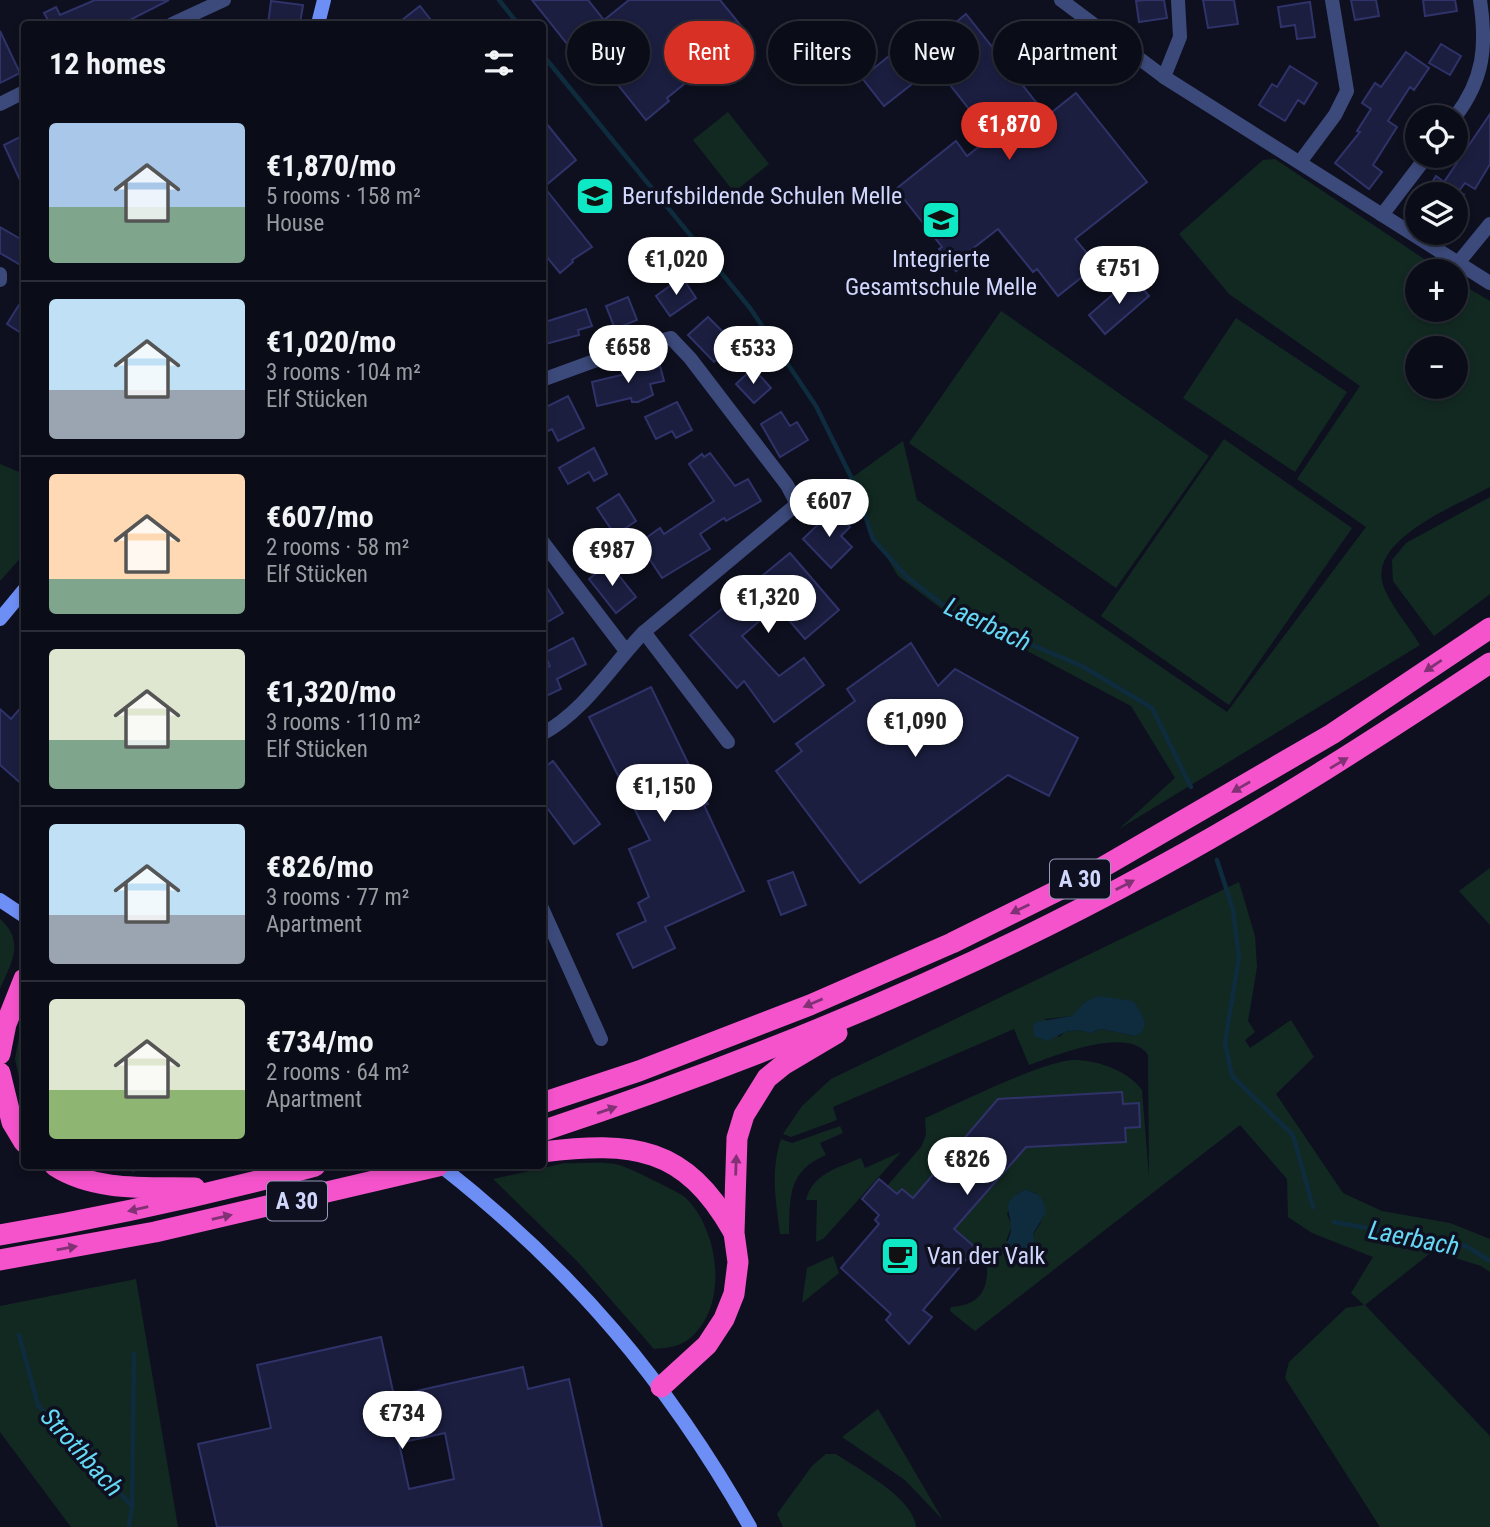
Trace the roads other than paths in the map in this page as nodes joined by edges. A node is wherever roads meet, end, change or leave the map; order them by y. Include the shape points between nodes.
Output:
1 (224, 0) edge
2 (324, 0) edge
3 (1061, 0) edge
4 (1178, 0) edge
5 (1332, 0) edge
6 (1480, 0) edge
7 (178, 21) edge
8 (319, 21) edge
9 (1164, 77) junction
10 (21, 94) edge
11 (0, 104) edge
12 (1462, 105) edge
13 (1300, 162) junction
14 (1418, 168) edge
15 (1382, 215) junction
16 (1490, 224) edge
17 (1452, 259) edge
18 (1461, 259) edge
19 (1468, 269) edge
20 (0, 274) edge
21 (0, 280) edge
22 (1490, 283) edge
23 (546, 379) edge
24 (546, 546) edge
25 (21, 594) edge
26 (0, 619) edge
27 (1490, 628) edge
28 (644, 632) junction
29 (626, 651) junction
30 (1490, 663) edge
31 (546, 732) edge
32 (728, 742) dead end
33 (0, 900) edge
34 (21, 914) edge
35 (546, 917) edge
36 (21, 986) edge
37 (910, 991) junction
38 (601, 1040) dead end
39 (0, 1054) edge
40 (0, 1073) edge
41 (546, 1102) edge
42 (546, 1130) edge
43 (21, 1137) edge
44 (546, 1152) edge
45 (60, 1169) edge
46 (304, 1169) edge
47 (426, 1169) edge
48 (443, 1169) edge
49 (228, 1189) junction
50 (734, 1233) junction
51 (0, 1235) edge
52 (0, 1260) edge
53 (661, 1387) junction
54 (750, 1527) edge

1 - 7 street
2 - 8 main road
3 - 9 street
4 - 9 street via 1180,37
5 - 13 street via 1347,90 1335,115
6 - 12 street via 1482,68
9 - 13 street
10 - 11 street
13 - 15 street
14 - 15 street
15 - 17 street
16 - 18 street
19 - 22 street
20 - 21 street
23 - 28 street via 671,338 691,358 797,504
24 - 29 street
25 - 26 main road
27 -> 41 highway, A 30 via 1332,734 1091,874 952,943 810,1005
28 - 29 street
28 - 32 street
29 - 31 street via 610,675
37 -> 30 highway, A 30 via 1049,925 1254,814
33 - 34 main road
35 - 38 street
36 - 39 highway
42 -> 37 highway, A 30 via 752,1057
50 -> 37 highway via 737,1138 744,1115 767,1077
40 - 43 highway via 12,1122
44 - 50 highway via 633,1149 668,1159 696,1179
45 - 49 highway via 73,1177 125,1187
46 - 49 highway, A 30
52 -> 47 highway, A 30 via 155,1232
48 - 53 main road via 500,1212 592,1303
49 -> 51 highway, A 30
50 - 53 highway via 738,1262 734,1294 724,1319 707,1345
53 - 54 main road

